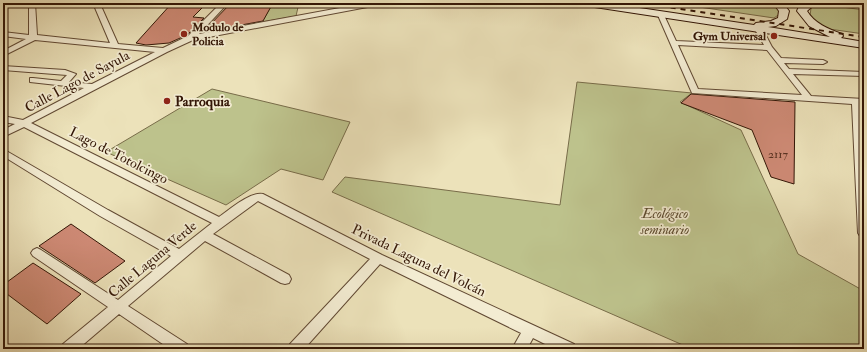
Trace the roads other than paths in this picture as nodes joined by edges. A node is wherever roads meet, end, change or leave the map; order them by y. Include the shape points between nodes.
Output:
1 (32, 3) edge
2 (113, 3) edge
3 (225, 3) edge
4 (378, 3) edge
5 (588, 3) edge
6 (778, 3) edge
7 (812, 3) edge
8 (96, 4) edge
9 (660, 14) junction
10 (735, 25) junction
11 (758, 28) junction
12 (3, 34) edge
13 (33, 38) junction
14 (191, 38) junction
15 (673, 43) junction
16 (861, 44) edge
17 (115, 46) junction
18 (769, 48) junction
19 (164, 50) junction
20 (3, 54) edge
21 (779, 60) junction
22 (823, 62) dead end
23 (3, 68) edge
24 (787, 71) junction
25 (864, 74) edge
26 (33, 80) dead end
27 (63, 83) junction
28 (95, 87) junction
29 (808, 99) junction
30 (860, 102) edge
31 (3, 119) edge
32 (24, 124) junction
33 (3, 134) edge
34 (3, 152) edge
35 (257, 197) joint
36 (220, 222) junction
37 (864, 233) edge
38 (204, 235) junction
39 (37, 253) dead end
40 (180, 255) junction
41 (378, 258) junction
42 (285, 278) dead end
43 (119, 306) junction
44 (530, 331) junction
45 (68, 349) edge
46 (182, 349) edge
47 (295, 349) edge
48 (519, 349) edge
49 (568, 349) edge

1 - 13 street
2 - 8 street
3 - 14 street
4 - 14 street
5 - 9 main road
6 - 10 main road via 784,11 780,21 762,25
7 - 16 main road via 805,6 802,11 810,21 826,32
8 - 17 street
9 - 10 main road
9 - 15 street
10 - 11 main road
11 - 16 main road
11 - 18 street
12 - 13 street
13 - 17 street
13 - 20 street
14 - 19 street, Calle Lago de Sayula
15 - 18 street
15 - 29 street via 695,91
17 - 19 street
18 - 21 street
19 - 28 street, Calle Lago de Sayula
21 - 22 street
21 - 24 street
23 - 27 street via 72,74
24 - 25 street
24 - 29 street
26 - 27 street
27 - 28 street
28 - 32 street, Calle Lago de Sayula
29 - 30 street
30 - 37 street
31 - 32 street, Lago de Totolcingo
32 - 33 street, Calle Lago de Sayula
32 - 36 street, Lago de Totolcingo
34 - 40 street
35 - 36 street, Calle Laguna Verde
35 - 41 street, Privada Laguna del Volcán
36 - 38 street, Calle Laguna Verde
38 - 40 street, Calle Laguna Verde
38 - 42 street
39 - 43 street
40 - 43 street, Calle Laguna Verde
41 - 44 street, Privada Laguna del Volcán
41 - 47 street
43 - 45 street, Calle Laguna Verde
43 - 46 street
44 - 48 street
44 - 49 street, Privada Laguna del Volcán

